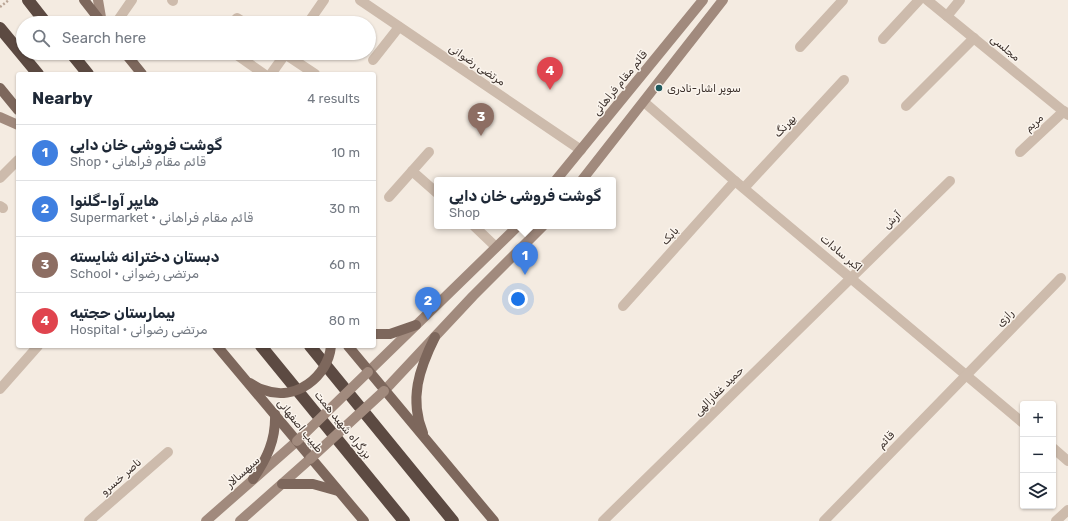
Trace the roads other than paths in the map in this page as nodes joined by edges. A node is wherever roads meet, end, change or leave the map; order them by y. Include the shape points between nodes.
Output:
1 (28, 0) edge
2 (84, 0) edge
3 (98, 0) edge
4 (132, 0) edge
5 (324, 0) edge
6 (360, 0) edge
7 (703, 0) edge
8 (723, 0) edge
9 (843, 0) edge
10 (919, 0) edge
11 (927, 0) edge
12 (960, 0) edge
13 (41, 16) edge
14 (97, 16) edge
15 (101, 16) edge
16 (121, 16) edge
17 (313, 16) edge
18 (947, 16) junction
19 (399, 27) junction
20 (0, 28) edge
21 (974, 38) junction
22 (883, 39) dead end
23 (16, 47) edge
24 (800, 47) dead end
25 (376, 56) edge
26 (26, 60) edge
27 (77, 60) edge
28 (131, 60) edge
29 (244, 60) edge
30 (281, 60) edge
31 (294, 60) edge
32 (36, 72) edge
33 (86, 72) edge
34 (140, 72) edge
35 (261, 72) edge
36 (272, 72) edge
37 (312, 72) edge
38 (844, 80) dead end
39 (0, 88) edge
40 (644, 102) junction
41 (906, 106) dead end
42 (16, 108) edge
43 (1066, 113) edge
44 (0, 117) edge
45 (16, 124) edge
46 (581, 150) junction
47 (429, 152) dead end
48 (1020, 152) dead end
49 (16, 162) edge
50 (412, 171) junction
51 (558, 177) edge
52 (584, 177) edge
53 (0, 178) edge
54 (735, 181) junction
55 (950, 181) dead end
56 (744, 188) junction
57 (434, 190) edge
58 (389, 197) dead end
59 (477, 229) edge
60 (515, 229) edge
61 (540, 229) edge
62 (496, 247) junction
63 (851, 277) junction
64 (1061, 278) dead end
65 (623, 306) dead end
66 (416, 325) junction
67 (376, 334) edge
68 (435, 337) junction
69 (36, 348) edge
70 (219, 348) edge
71 (263, 348) edge
72 (312, 348) edge
73 (331, 348) edge
74 (350, 348) edge
75 (368, 372) junction
76 (965, 374) junction
77 (250, 384) junction
78 (0, 389) edge
79 (384, 392) junction
80 (275, 414) junction
81 (1020, 420) edge
82 (297, 441) junction
83 (427, 443) junction
84 (1056, 451) edge
85 (168, 452) dead end
86 (310, 459) junction
87 (1068, 461) edge
88 (253, 479) junction
89 (282, 484) junction
90 (338, 492) junction
91 (1068, 510) edge
92 (89, 521) edge
93 (206, 521) edge
94 (240, 521) edge
95 (364, 521) edge
96 (404, 521) edge
97 (453, 521) edge
98 (494, 521) edge
99 (603, 521) edge
100 (824, 521) edge
101 (1056, 521) edge

1 - 13 highway
2 - 14 main road
3 - 15 main road
4 - 16 street
5 - 17 street
6 - 19 street, مرتضی رضوانی
7 - 46 main road, قائم مقام فراهانی
8 - 40 main road
9 - 24 street
10 - 22 street
11 - 18 street, مجلسی
12 - 18 street
18 - 21 street, مجلسی
19 - 25 street
19 - 46 street, مرتضی رضوانی
20 - 23 highway
21 - 41 street
21 - 43 street, مجلسی
26 - 32 highway
27 - 33 highway
28 - 34 main road
29 - 35 street
30 - 36 street
31 - 37 street
38 - 56 street, بهرنگ
39 - 42 main road
40 - 52 main road
40 - 54 street, اکبر سادات
43 - 48 street, مریم
44 - 45 main road
46 - 51 main road, قائم مقام فراهانی
47 - 50 street
49 - 53 street
50 - 57 street
50 - 58 street
54 - 56 street, اکبر سادات
54 - 65 street, بابک
55 - 63 street, آرش
56 - 63 street, اکبر سادات
59 - 62 street
60 - 62 main road
61 - 68 main road
62 - 66 main road
63 - 76 street, اکبر سادات
63 - 99 street, حمید غفارالهی
64 - 76 street, رازی
66 - 67 main road via 390,334
66 - 75 main road
68 - 79 main road
68 - 83 main road via 424,359 416,390 419,423
69 - 78 street
70 - 77 main road, طبیب اصفهانی
71 - 96 highway, بزرگراه شهید همت
72 - 97 highway
73 - 77 main road, bridge via 324,370 312,382 297,390 281,393 265,391
74 - 75 main road
75 - 79 main road
75 - 82 main road, سپهسالار, bridge
76 - 81 street, اکبر سادات
76 - 100 street, قائم
77 - 80 main road, طبیب اصفهانی
79 - 83 main road
79 - 86 main road, bridge
80 - 82 main road, طبیب اصفهانی
80 - 88 main road via 272,444
82 - 86 main road, طبیب اصفهانی
82 - 88 main road, سپهسالار
83 - 98 main road
84 - 87 street
85 - 92 street, ناصر خسرو
86 - 89 main road
86 - 90 main road, طبیب اصفهانی
88 - 93 main road, سپهسالار
89 - 90 main road via 313,484
89 - 94 main road
90 - 95 main road, طبیب اصفهانی
91 - 101 street

